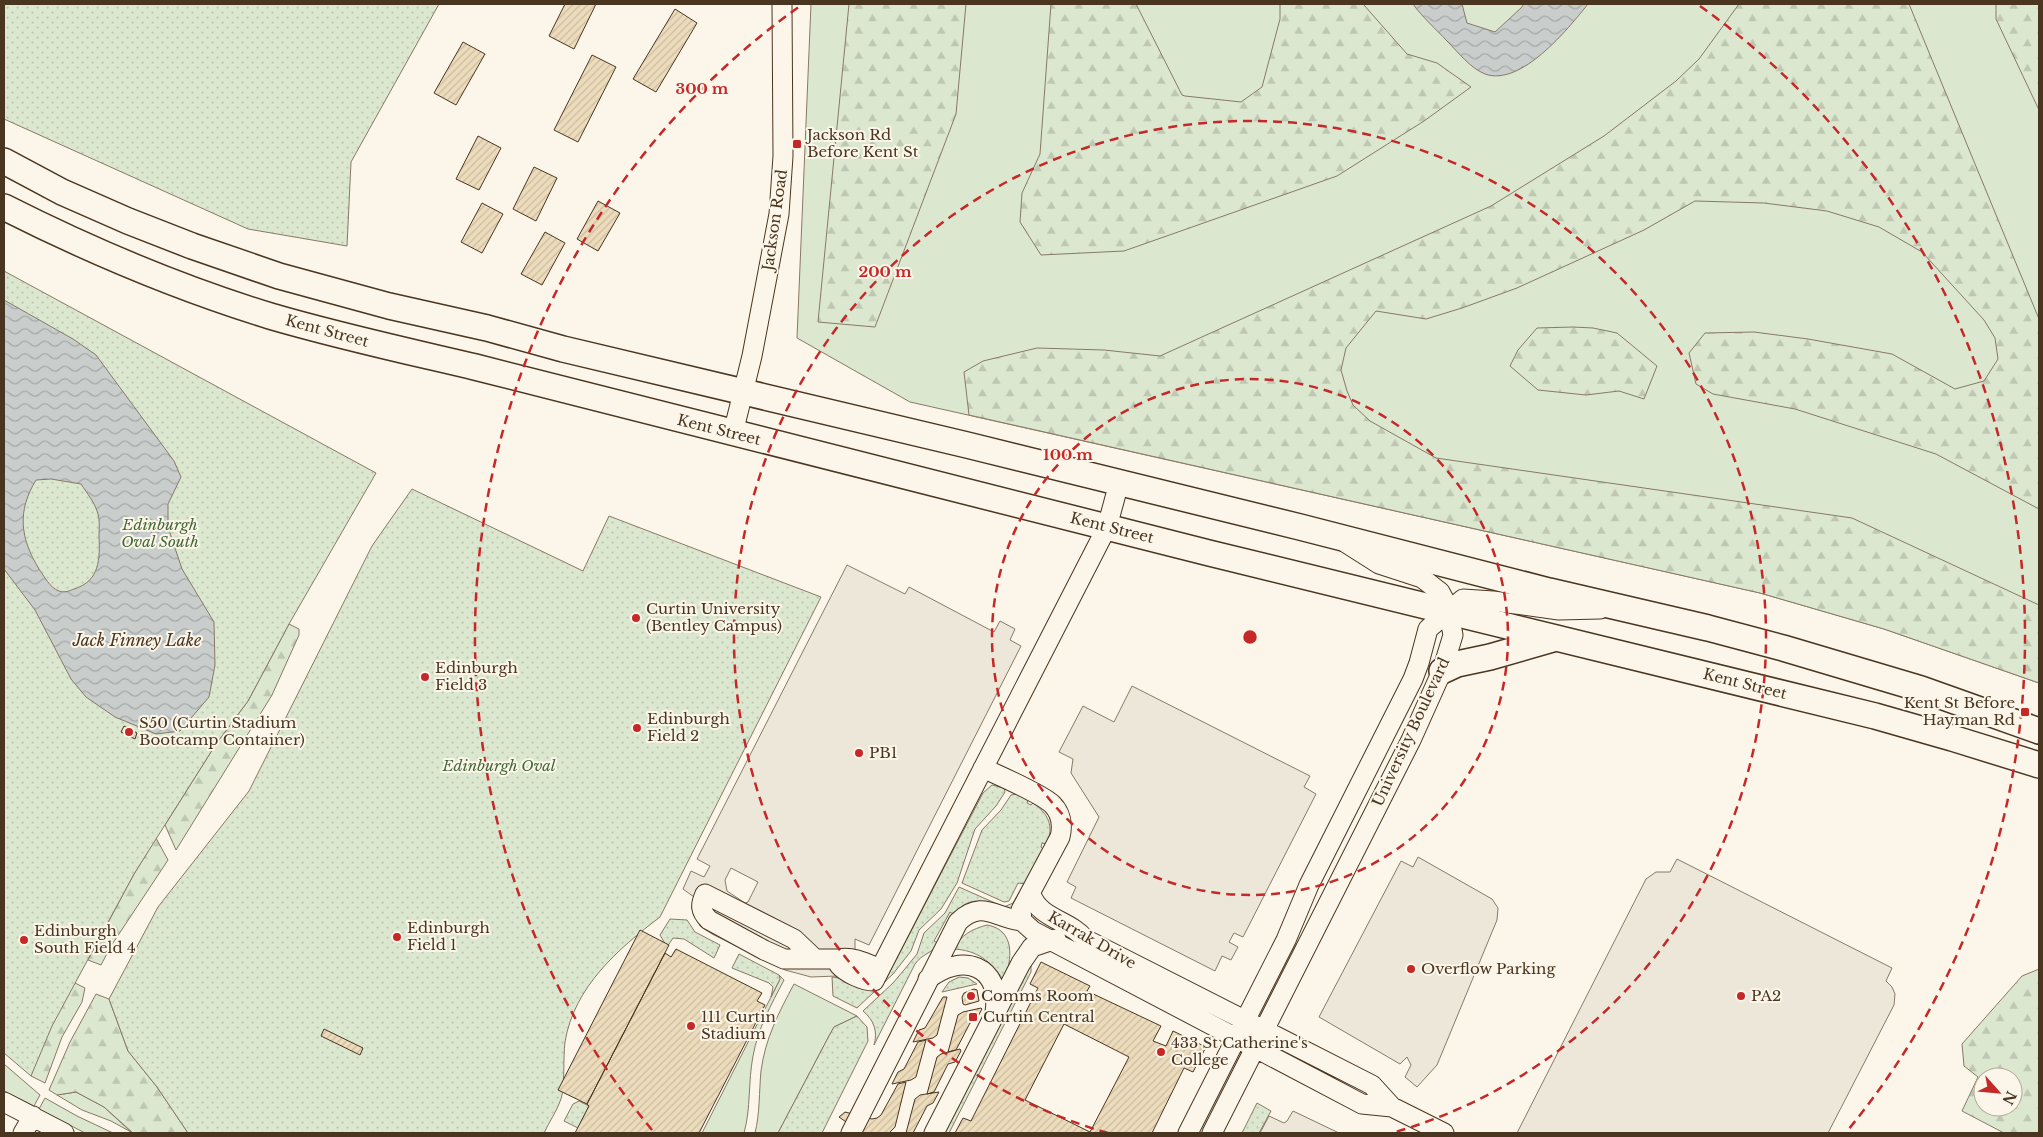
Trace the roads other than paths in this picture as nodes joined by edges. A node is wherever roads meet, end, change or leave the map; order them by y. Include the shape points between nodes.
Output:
1 (782, 4) edge
2 (4, 161) edge
3 (4, 208) edge
4 (744, 392) junction
5 (734, 433) junction
6 (1118, 483) junction
7 (1107, 527) junction
8 (1339, 539) junction
9 (1626, 608) junction
10 (1449, 610) junction
11 (1558, 638) junction
12 (1442, 671) junction
13 (2039, 731) edge
14 (2039, 765) edge
15 (983, 768) junction
16 (1031, 894) junction
17 (1022, 921) junction
18 (1085, 939) junction
19 (1050, 940) junction
20 (814, 958) junction
21 (928, 979) junction
22 (994, 1015) junction
23 (1245, 1020) junction
24 (1264, 1030) junction
25 (1236, 1037) junction
26 (1255, 1048) junction
27 (4, 1102) edge
28 (1392, 1107) junction
29 (32, 1116) junction
30 (23, 1133) edge
31 (64, 1133) edge
32 (851, 1133) edge
33 (934, 1133) edge
34 (1188, 1133) edge
35 (1212, 1133) edge
36 (1444, 1133) edge

1 - 4 street, Jackson Road via 783,156 779,214
2 - 4 main road via 62,192 128,221 279,276
3 - 5 main road, Kent Street via 182,285 269,315
4 - 5 street, Jackson Road
4 - 6 main road
5 - 7 main road, Kent Street
6 - 7 street
6 - 8 main road
7 - 10 main road, Kent Street
7 - 15 street
8 - 9 main road
8 - 10 street via 1379,564 1422,578 1440,592
9 - 10 street via 1559,610 1463,599
9 - 13 main road via 1865,671
10 - 11 main road, Kent Street
10 - 12 street, University Boulevard via 1453,635
10 - 23 street, University Boulevard via 1428,629 1413,679
11 - 12 main road via 1457,664
11 - 14 main road, Kent Street via 1875,716
12 - 24 street, University Boulevard via 1411,740
15 - 16 street via 1047,801 1059,814 1060,837
15 - 20 street via 877,974 847,957
16 - 17 street via 1021,910
16 - 18 street, Karrak Drive via 1039,909 1078,930
17 - 19 street, Karrak Drive
17 - 21 street via 980,910 967,914 958,922
18 - 19 street
18 - 23 street, Karrak Drive
19 - 22 street via 1032,947
19 - 25 street, Karrak Drive
20 - 20 street via 794,939 705,894 700,905 703,914 724,929 784,959
21 - 22 street via 953,965 970,964 980,969 995,990
21 - 32 street
22 - 33 street
23 - 24 street, Karrak Drive
23 - 25 street, University Boulevard
24 - 26 street, University Boulevard
24 - 28 street, Karrak Drive via 1372,1085
25 - 26 street, Karrak Drive
25 - 34 street, University Boulevard
26 - 28 street, Karrak Drive via 1362,1104
26 - 35 street, University Boulevard
27 - 29 street
28 - 36 street
29 - 30 street
29 - 31 street

